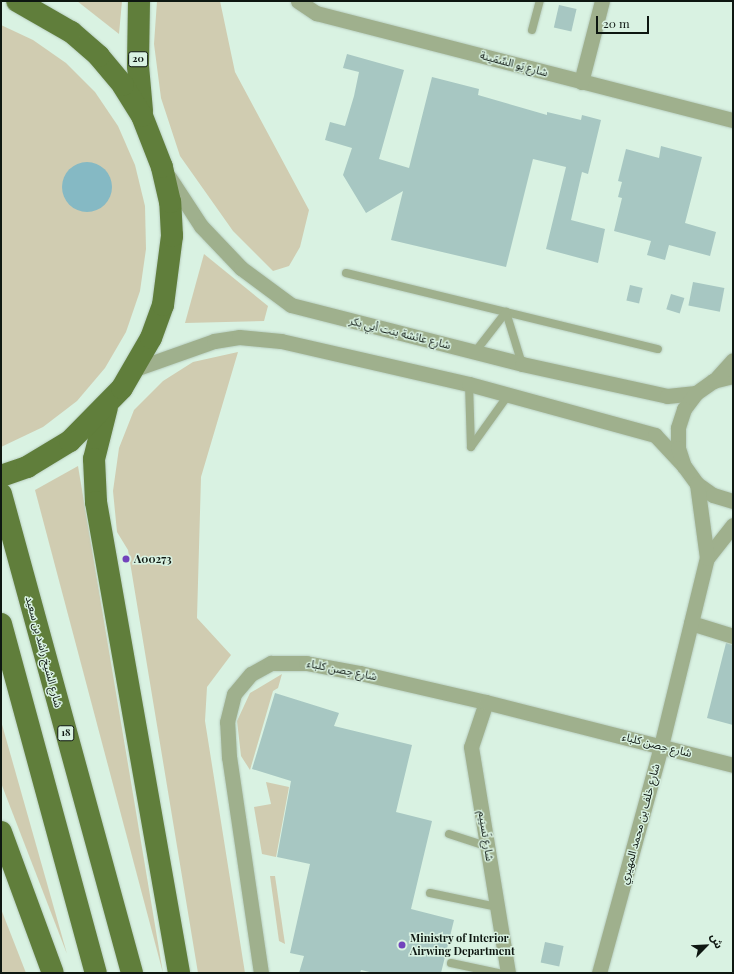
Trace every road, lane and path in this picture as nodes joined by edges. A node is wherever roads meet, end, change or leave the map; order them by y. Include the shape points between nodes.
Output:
1 (18, 1) edge
2 (139, 1) edge
3 (298, 1) edge
4 (540, 1) edge
5 (602, 1) edge
6 (532, 30) dead end
7 (581, 82) junction
8 (142, 116) junction
9 (733, 120) edge
10 (162, 167) junction
11 (346, 273) dead end
12 (506, 312) junction
13 (658, 349) dead end
14 (475, 352) junction
15 (733, 360) edge
16 (522, 364) junction
17 (135, 368) junction
18 (733, 376) edge
19 (714, 381) junction
20 (469, 384) junction
21 (696, 393) junction
22 (509, 394) junction
23 (107, 407) junction
24 (684, 466) junction
25 (1, 476) edge
26 (697, 484) junction
27 (1, 494) edge
28 (733, 501) edge
29 (733, 525) edge
30 (707, 558) junction
31 (691, 623) junction
32 (1, 624) edge
33 (733, 636) edge
34 (486, 702) junction
35 (661, 746) junction
36 (733, 765) edge
37 (1, 832) edge
38 (449, 834) dead end
39 (487, 846) junction
40 (1, 870) edge
41 (430, 893) dead end
42 (25, 897) junction
43 (497, 907) junction
44 (451, 963) dead end
45 (53, 973) edge
46 (96, 973) edge
47 (132, 973) edge
48 (179, 973) edge
49 (261, 973) edge
50 (498, 973) edge
51 (508, 973) edge
52 (599, 973) edge

1 - 8 main road via 71,32 99,56 123,85
2 - 8 main road, 20 via 138,66
3 - 7 street, شارع يَو السِّمَينة via 316,13
4 - 6 lane
5 - 7 street
7 - 9 street, شارع يَو السِّمَينة
8 - 10 main road
10 - 14 street, شارع عائشة بنت أبي بكر via 201,226 241,268 291,305
10 - 17 main road via 170,202 170,271 151,338
11 - 12 lane
12 - 13 lane
12 - 14 lane
12 - 16 lane
14 - 16 street, شارع عائشة بنت أبي بكر
15 - 19 street
16 - 21 street, شارع عائشة بنت أبي بكر via 667,396
17 - 20 street via 214,342 239,337 281,341
17 - 23 main road
18 - 19 street
19 - 21 street
20 - 22 street
20 - 22 lane via 471,447
21 - 24 street via 684,409 678,428 678,448
22 - 24 street via 655,435
23 - 25 main road via 70,441 27,467
23 - 48 main road via 94,459 96,502
24 - 26 street
26 - 28 street via 713,495
26 - 30 street, شارع خلف بن محمد المهيري
27 - 47 main road, شارع الشيخ راشد بن سعيد / 18
29 - 30 street, شارع خلف بن محمد المهيري
30 - 31 street, شارع خلف بن محمد المهيري
31 - 33 street
31 - 35 street, شارع خلف بن محمد المهيري
32 - 46 main road
34 - 35 street, شارع حِصن كلباء
34 - 39 street, شارع تَسنِيم via 471,747
34 - 49 street, شارع حِصن كلباء via 306,663 272,663 251,674 234,694 227,722 229,757
35 - 36 street, شارع حِصن كلباء
35 - 52 street, شارع خلف بن محمد المهيري
37 - 42 main road
38 - 39 lane
39 - 43 street, شارع تَسنِيم
40 - 42 main road via 12,886
41 - 43 lane
42 - 45 main road
43 - 51 street, شارع تَسنِيم
44 - 50 lane

